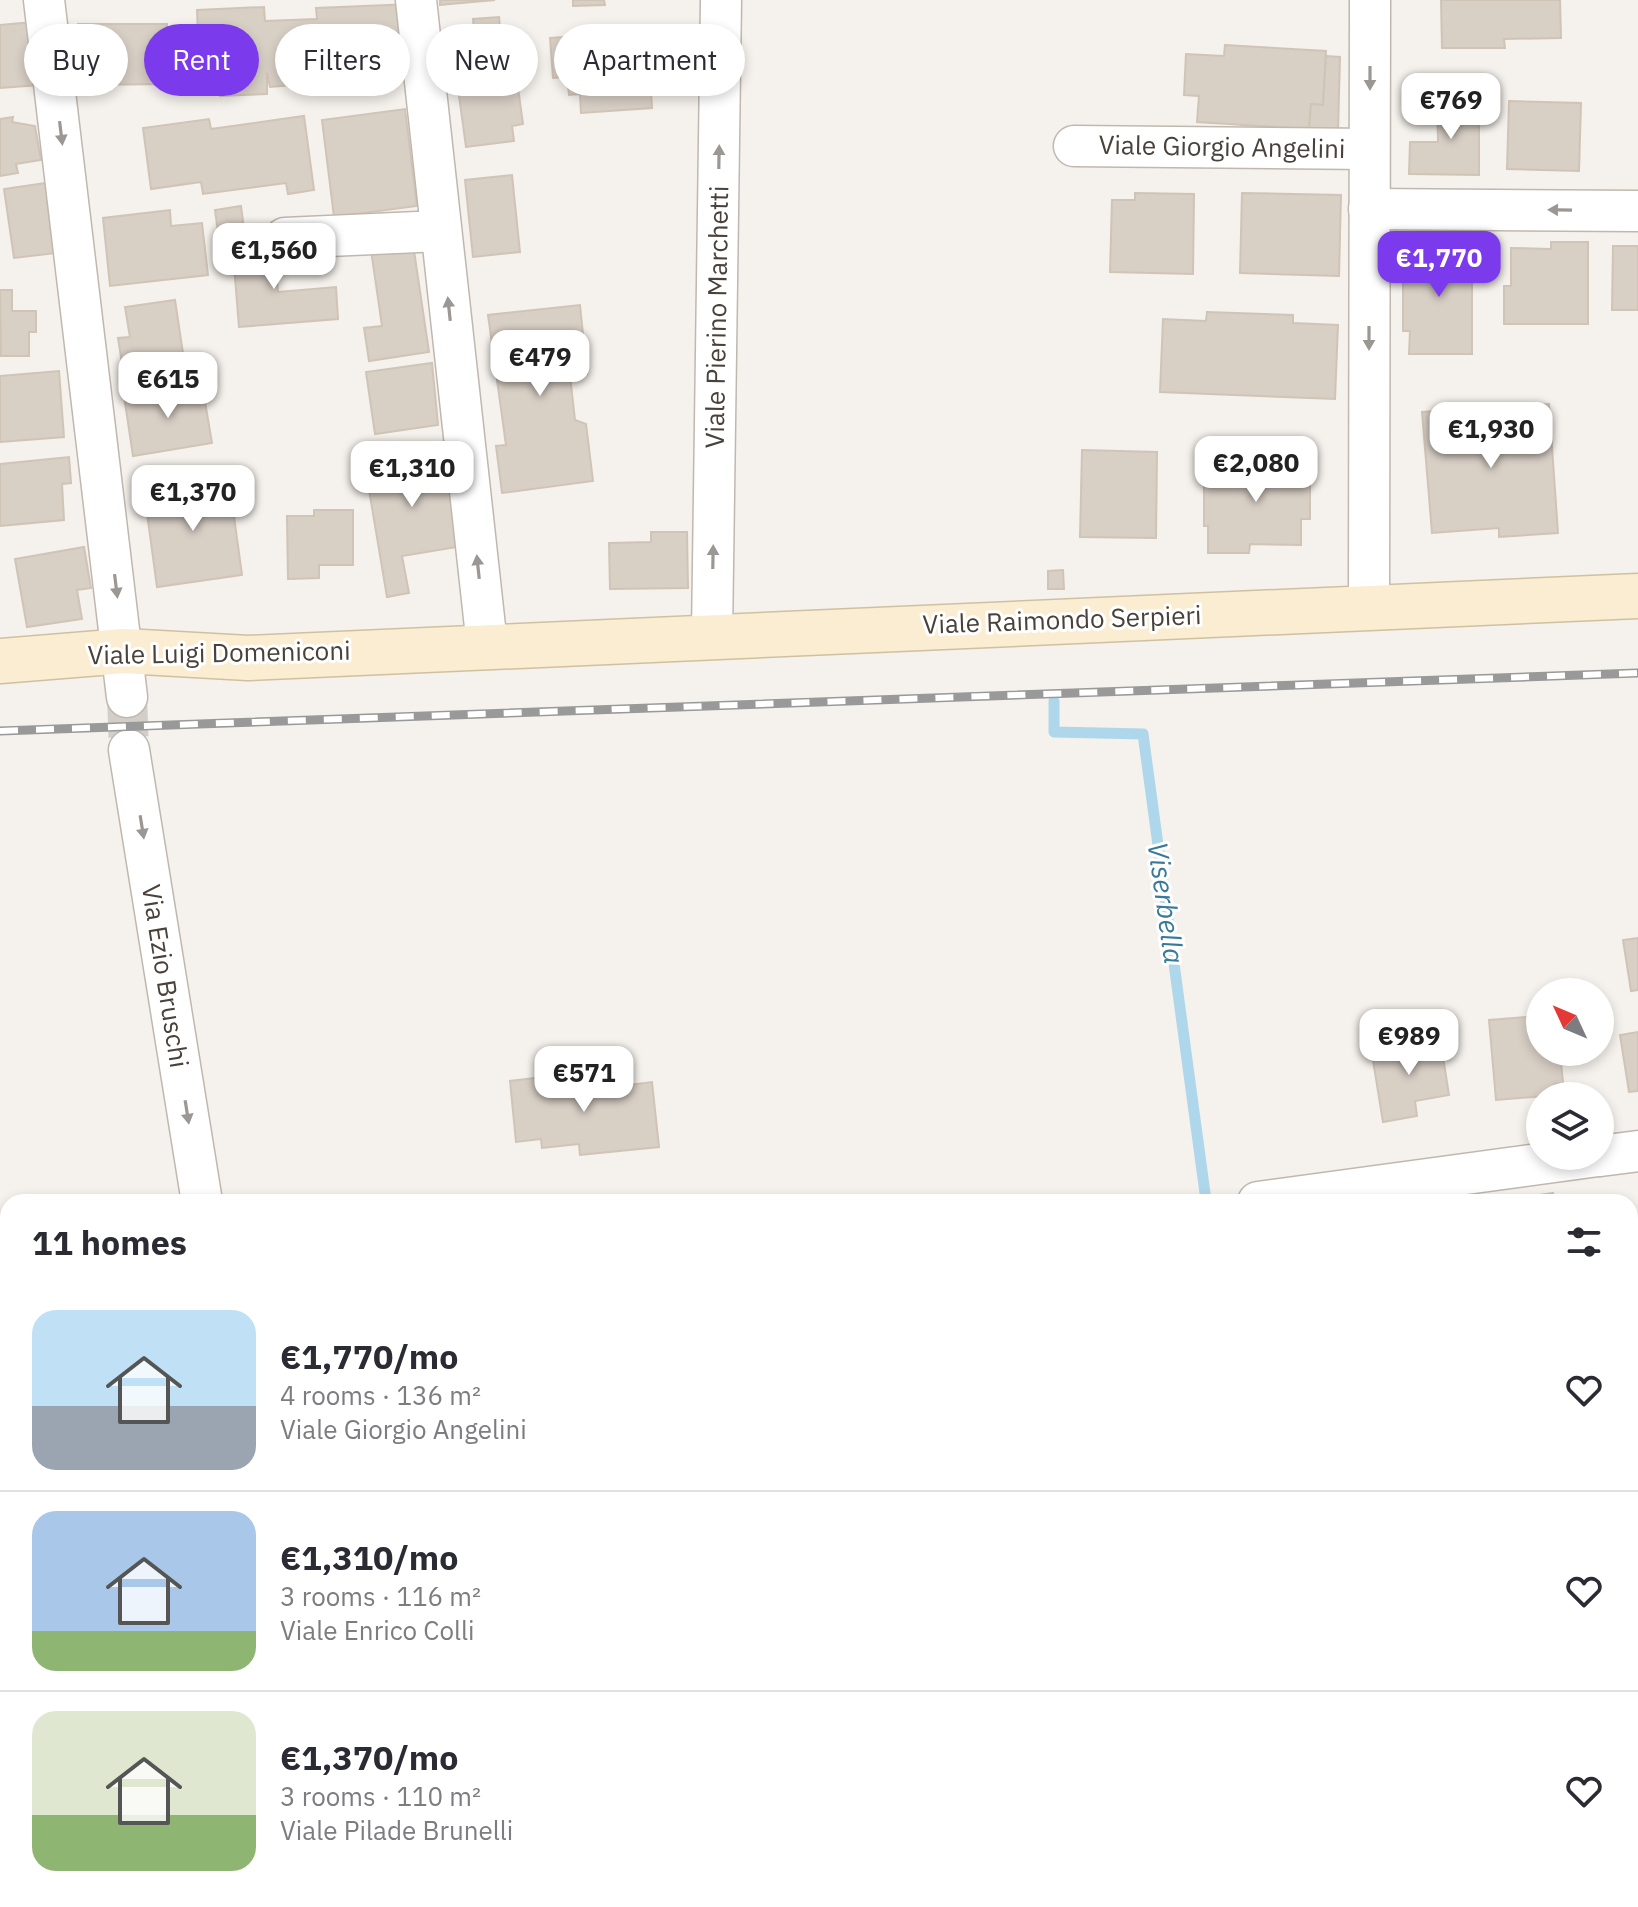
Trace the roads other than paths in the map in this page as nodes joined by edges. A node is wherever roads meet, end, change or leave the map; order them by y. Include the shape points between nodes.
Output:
1 (44, 0) edge
2 (416, 0) edge
3 (721, 0) edge
4 (1370, 0) edge
5 (1074, 146) dead end
6 (1369, 149) junction
7 (1369, 209) junction
8 (1638, 211) edge
9 (440, 231) junction
10 (285, 238) dead end
11 (1638, 596) edge
12 (1369, 607) junction
13 (712, 635) junction
14 (487, 645) junction
15 (124, 651) junction
16 (0, 661) edge
17 (127, 697) tunnel mouth
18 (129, 750) tunnel mouth
19 (1638, 1151) edge
20 (1614, 1154) edge
21 (1526, 1166) edge
22 (200, 1194) edge
23 (1317, 1194) edge

1 -> 15 street
2 - 9 street
13 -> 3 street, Viale Pierino Marchetti
4 -> 6 street, Viale Giorgio Angelini
5 - 6 street, Viale Giorgio Angelini
6 - 7 street, Viale Giorgio Angelini
8 -> 7 street
7 -> 12 street, Viale Giorgio Angelini
9 - 10 street
14 -> 9 street
11 - 12 street, Viale Raimondo Serpieri
12 - 13 street, Viale Raimondo Serpieri
13 - 14 street, Viale Raimondo Serpieri
14 - 15 street, Viale Luigi Domeniconi via 248,658
15 - 16 street, Viale Luigi Domeniconi
15 - 17 street
18 -> 22 street, Via Ezio Bruschi
19 - 20 street
21 - 23 street

